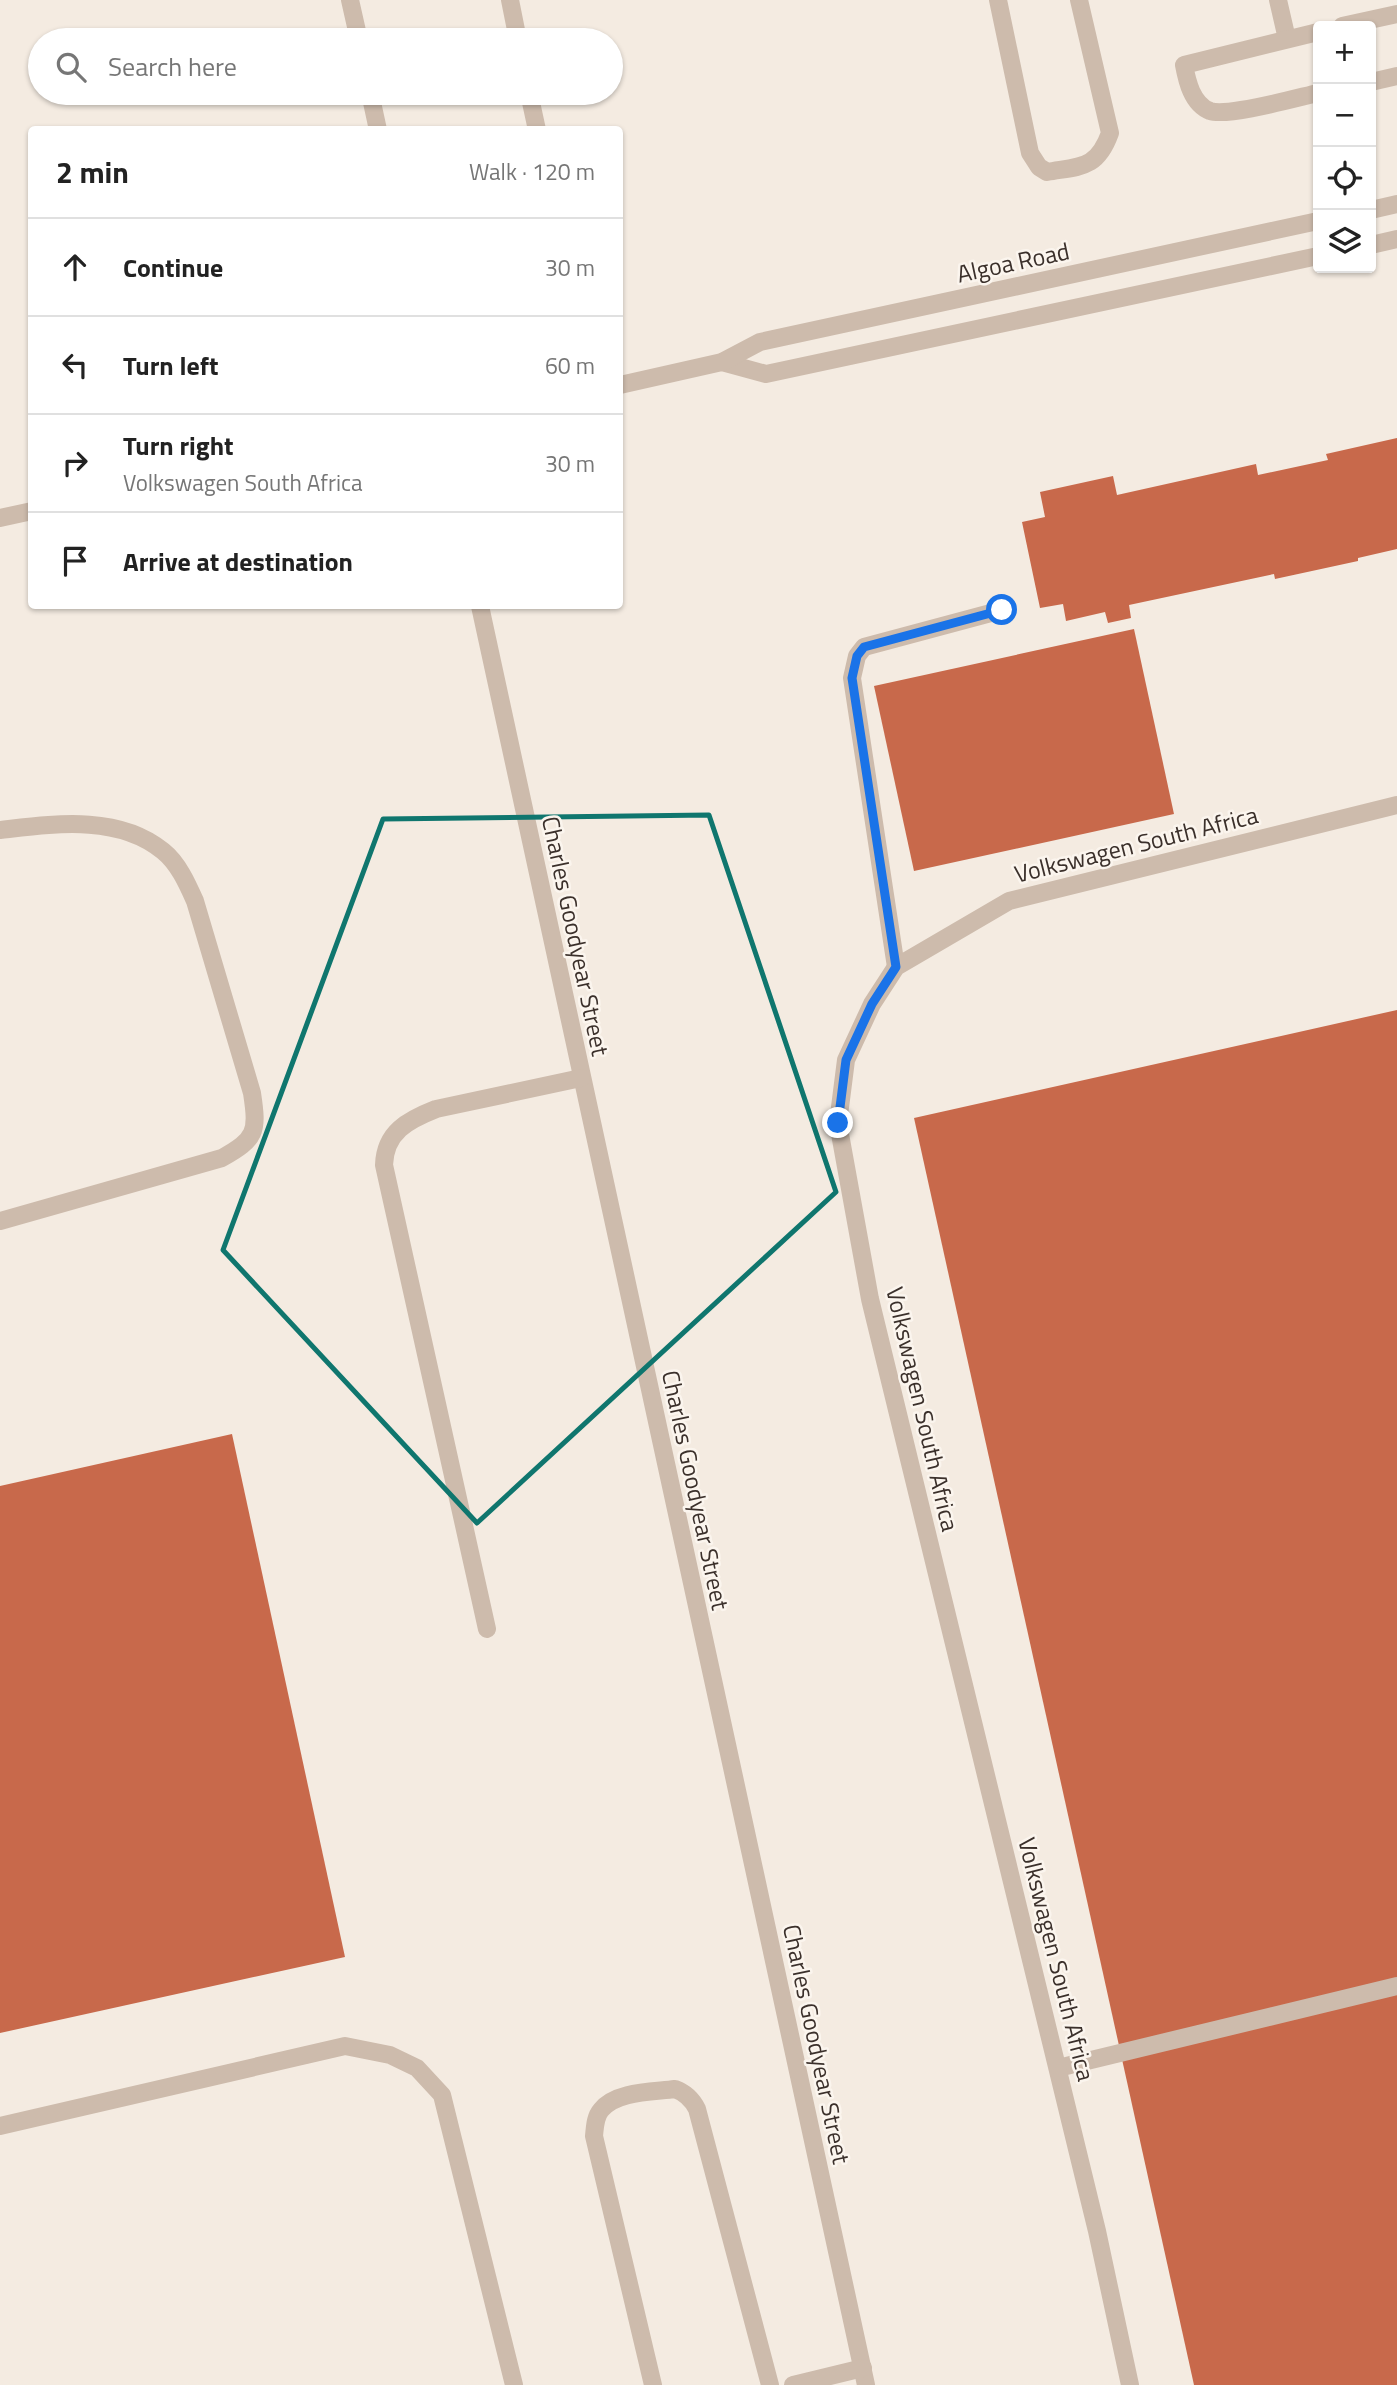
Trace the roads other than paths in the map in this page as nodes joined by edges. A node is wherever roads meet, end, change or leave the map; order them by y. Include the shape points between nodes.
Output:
1 (350, 0) edge
2 (510, 0) edge
3 (998, 0) edge
4 (1079, 0) edge
5 (1278, 0) edge
6 (1397, 14) edge
7 (1365, 21) edge
8 (356, 28) edge
9 (516, 28) edge
10 (1313, 33) edge
11 (1287, 39) junction
12 (1397, 76) edge
13 (1376, 81) edge
14 (1313, 94) edge
15 (373, 105) edge
16 (532, 105) edge
17 (377, 126) edge
18 (536, 126) edge
19 (1397, 204) edge
20 (1376, 209) edge
21 (1313, 222) edge
22 (1397, 239) edge
23 (1376, 244) edge
24 (1313, 257) edge
25 (722, 362) junction
26 (623, 384) edge
27 (28, 511) edge
28 (0, 518) edge
29 (481, 609) edge
30 (1002, 610) dead end
31 (1397, 805) edge
32 (0, 830) edge
33 (896, 967) junction
34 (582, 1078) junction
35 (0, 1221) edge
36 (487, 1629) dead end
37 (1397, 1986) edge
38 (1058, 2068) junction
39 (0, 2126) edge
40 (864, 2376) edge
41 (514, 2385) edge
42 (653, 2385) edge
43 (769, 2385) edge
44 (793, 2385) edge
45 (1130, 2385) edge

1 - 8 street
2 - 9 street
3 - 4 street via 1030,153 1047,172 1084,166 1104,150 1110,133
5 - 11 street
6 - 7 street
10 - 11 street
11 - 14 street via 1184,65 1191,92 1210,111 1222,112
12 - 13 street
15 - 17 street
16 - 18 street
19 - 20 street
21 - 25 street, Algoa Road via 760,342
22 - 23 street
24 - 25 street, Algoa Road via 766,374
25 - 26 street, Algoa Road
27 - 28 street
29 - 34 street, Charles Goodyear Street
30 - 33 street via 864,647 857,656 852,678
31 - 33 street, Volkswagen South Africa via 1009,901
32 - 35 street via 97,825 122,830 164,852 195,901 253,1093 256,1119 254,1132 244,1145 222,1158
33 - 38 street, Volkswagen South Africa via 872,1004 846,1060 838,1123 870,1299
34 - 36 street via 436,1109 394,1133 385,1150 384,1165
34 - 40 street, Charles Goodyear Street
37 - 38 street
38 - 45 street, Volkswagen South Africa
39 - 41 street via 345,2046 390,2055 417,2068 442,2095
40 - 44 street
42 - 43 street via 594,2136 595,2120 602,2108 617,2098 675,2089 684,2092 698,2109

